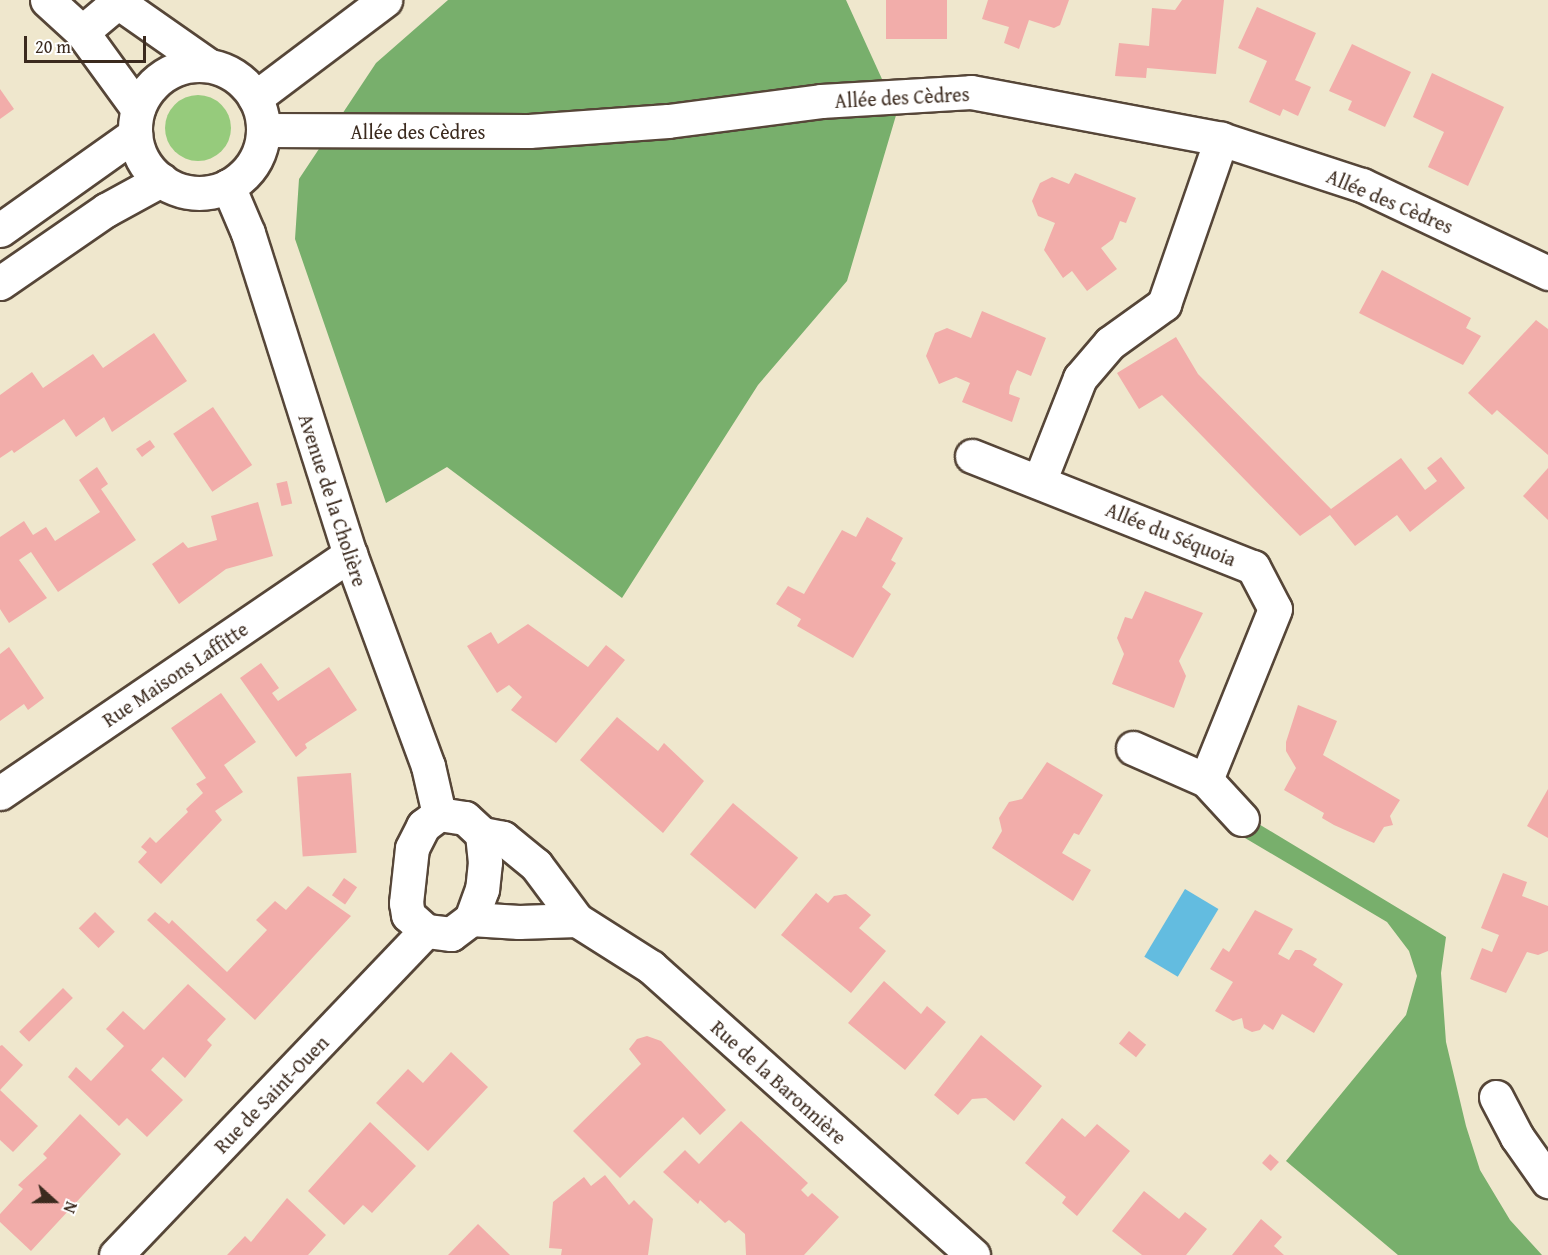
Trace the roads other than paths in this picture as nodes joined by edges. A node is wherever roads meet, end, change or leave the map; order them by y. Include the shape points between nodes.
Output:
1 (47, 0) edge
2 (385, 0) edge
3 (118, 1) edge
4 (82, 32) junction
5 (208, 65) junction
6 (255, 98) junction
7 (137, 122) junction
8 (263, 130) junction
9 (1221, 139) junction
10 (161, 180) junction
11 (228, 186) junction
12 (0, 230) edge
13 (1548, 273) edge
14 (0, 282) edge
15 (972, 456) dead end
16 (1039, 482) junction
17 (350, 554) junction
18 (1133, 748) dead end
19 (1206, 780) junction
20 (0, 793) edge
21 (440, 814) junction
22 (1242, 819) dead end
23 (482, 834) junction
24 (471, 919) junction
25 (577, 920) junction
26 (426, 931) junction
27 (1496, 1097) dead end
28 (1548, 1181) edge
29 (116, 1255) edge
30 (973, 1255) edge

1 - 4 street
2 - 6 street
3 - 4 street
3 - 5 street
4 - 7 street
5 - 6 street via 235,76
5 - 7 street via 184,66 161,76
6 - 8 street
7 - 10 street via 144,162
7 - 12 street
8 - 9 street, Allée des Cèdres via 529,131 668,121 821,101 971,92
8 - 11 street via 253,163
9 - 13 street, Allée des Cèdres via 1362,185
9 - 16 street via 1164,304 1110,343 1080,378
10 - 11 street via 198,193
10 - 14 street via 106,210
11 - 17 street, Avenue de la Cholière via 248,233
15 - 16 street, Allée du Séquoia
16 - 19 street, Allée du Séquoia via 1253,567 1275,609
17 - 20 street, Rue Maisons Laffitte
17 - 21 street, Avenue de la Cholière via 428,766
18 - 19 street
19 - 22 street
21 - 23 street via 465,818
21 - 26 street via 423,826 408,868 408,915
23 - 24 street via 482,889
23 - 25 street, Rue de la Baronnière via 503,838 536,865
24 - 25 street
24 - 26 street via 450,934
25 - 30 street, Rue de la Baronnière via 651,967
26 - 29 street, Rue de Saint-Ouen
27 - 28 street via 1517,1137

